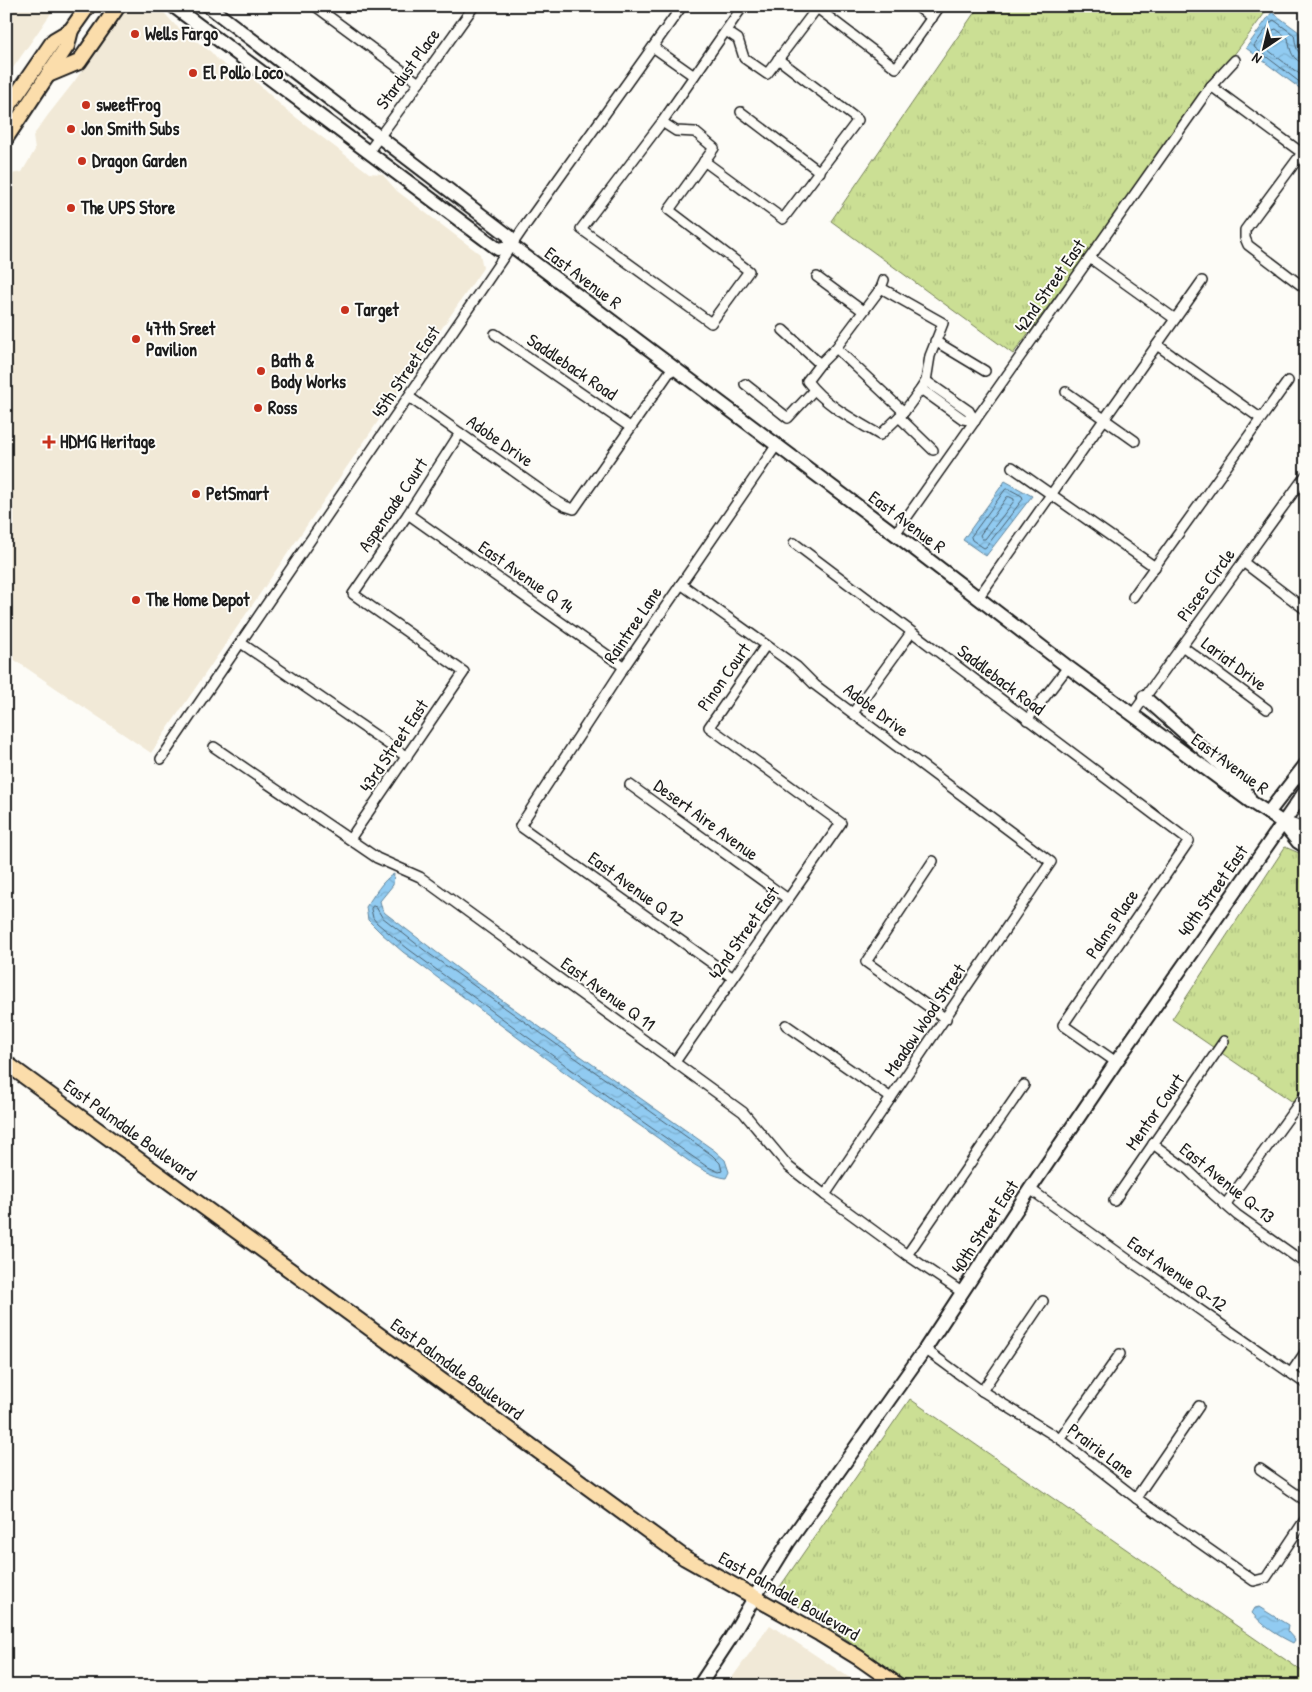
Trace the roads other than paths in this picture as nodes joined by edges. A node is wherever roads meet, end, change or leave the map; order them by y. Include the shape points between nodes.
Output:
1 (88, 6) edge
2 (118, 6) edge
3 (173, 6) edge
4 (315, 6) edge
5 (474, 6) edge
6 (682, 6) edge
7 (743, 6) edge
8 (916, 6) edge
9 (940, 6) edge
10 (210, 7) edge
11 (932, 18) junction
12 (70, 30) junction
13 (726, 31) junction
14 (653, 46) junction
15 (778, 59) junction
16 (1236, 60) dead end
17 (48, 76) junction
18 (694, 76) junction
19 (420, 83) junction
20 (1211, 86) junction
21 (6, 110) edge
22 (741, 112) dead end
23 (662, 122) junction
24 (6, 138) edge
25 (379, 138) junction
26 (369, 151) junction
27 (704, 161) junction
28 (820, 172) junction
29 (512, 246) junction
30 (1090, 258) junction
31 (817, 277) dead end
32 (1202, 282) dead end
33 (1306, 289) edge
34 (863, 311) junction
35 (1175, 319) junction
36 (782, 330) dead end
37 (495, 334) dead end
38 (935, 342) junction
39 (1157, 345) junction
40 (836, 348) junction
41 (820, 364) junction
42 (673, 367) junction
43 (985, 371) dead end
44 (1288, 381) dead end
45 (745, 384) dead end
46 (923, 385) junction
47 (814, 390) junction
48 (1066, 392) dead end
49 (408, 397) junction
50 (901, 414) junction
51 (1260, 418) junction
52 (1104, 419) junction
53 (975, 421) junction
54 (630, 427) junction
55 (460, 433) junction
56 (1135, 441) dead end
57 (776, 446) junction
58 (933, 450) dead end
59 (1012, 467) dead end
60 (1304, 482) edge
61 (1051, 494) junction
62 (408, 514) junction
63 (895, 534) junction
64 (794, 543) dead end
65 (1243, 562) junction
66 (1155, 567) junction
67 (681, 584) junction
68 (1133, 597) dead end
69 (978, 598) junction
70 (1306, 610) edge
71 (911, 633) junction
72 (241, 643) junction
73 (766, 645) junction
74 (1182, 646) junction
75 (624, 667) junction
76 (1068, 667) junction
77 (464, 672) joint
78 (1144, 697) junction
79 (1267, 709) dead end
80 (853, 713) junction
81 (1132, 715) junction
82 (1027, 720) junction
83 (214, 746) dead end
84 (407, 757) junction
85 (161, 759) dead end
86 (1306, 764) edge
87 (630, 785) dead end
88 (1306, 790) edge
89 (1251, 802) junction
90 (1268, 813) junction
91 (1282, 822) junction
92 (841, 823) joint
93 (520, 826) joint
94 (1306, 830) edge
95 (350, 839) junction
96 (1189, 841) joint
97 (1306, 847) edge
98 (933, 861) dead end
99 (1051, 862) joint
100 (788, 898) junction
101 (732, 978) junction
102 (946, 1019) junction
103 (786, 1026) dead end
104 (1224, 1041) dead end
105 (675, 1062) junction
106 (1116, 1062) junction
107 (6, 1063) edge
108 (1024, 1085) dead end
109 (1305, 1095) edge
110 (892, 1098) junction
111 (1153, 1144) junction
112 (1030, 1189) junction
113 (825, 1195) junction
114 (1114, 1201) dead end
115 (1225, 1205) junction
116 (907, 1255) junction
117 (1304, 1259) edge
118 (963, 1293) junction
119 (1042, 1301) dead end
120 (925, 1349) junction
121 (1306, 1351) edge
122 (1120, 1354) dead end
123 (1291, 1373) junction
124 (1306, 1384) edge
125 (982, 1391) junction
126 (1199, 1406) dead end
127 (1060, 1439) junction
128 (1260, 1469) dead end
129 (1136, 1498) junction
130 (1306, 1501) edge
131 (1306, 1518) edge
132 (754, 1598) junction
133 (699, 1686) edge
134 (899, 1686) edge

1 - 12 highway
2 - 17 highway via 79,62
3 - 26 main road, East Avenue R
4 - 19 street
5 - 19 street, Stardust Place
6 - 14 street, 45th Street East
7 - 13 street
8 - 11 street
9 - 11 street
10 - 25 main road, East Avenue R
11 - 15 street via 896,68 817,8
12 - 17 highway via 67,46
12 - 21 highway via 54,40
13 - 15 street via 738,39 744,58 767,74
13 - 18 street
14 - 18 street
14 - 29 street, 45th Street East
15 - 28 street via 858,120
16 - 20 street, 42nd Street East
17 - 24 highway
18 - 23 street
19 - 25 street, Stardust Place
20 - 30 street, 42nd Street East
20 - 33 street via 1302,153 1245,230 1245,238 1248,245
22 - 28 street
23 - 27 street via 676,131 696,132 714,148
23 - 27 street via 581,229 711,323 749,271 669,210
25 - 26 street, Stardust Place
25 - 29 main road, East Avenue R via 509,236
26 - 29 main road, East Avenue R via 498,249
27 - 28 street via 783,219
29 - 42 main road, East Avenue R
29 - 49 street, 45th Street East
30 - 35 street
30 - 53 street, 42nd Street East
31 - 34 street
32 - 35 street
34 - 38 street via 882,284 943,323
34 - 40 street
35 - 39 street
36 - 41 street
37 - 54 street, Saddleback Road
38 - 43 street
38 - 46 street
39 - 51 street
39 - 52 street
40 - 41 street
40 - 50 street
41 - 47 street via 807,381
42 - 54 street
42 - 57 main road, East Avenue R
44 - 51 street
45 - 47 street via 788,418
46 - 50 street
46 - 53 street via 964,419
47 - 50 street via 846,416 880,435
48 - 52 street
49 - 55 street, Adobe Drive
49 - 72 street, 45th Street East
50 - 58 street
51 - 66 street
52 - 56 street
52 - 61 street
53 - 63 street, 42nd Street East
54 - 55 street, Adobe Drive via 574,509 553,499
55 - 62 street, Aspencade Court
57 - 63 main road, East Avenue R
57 - 67 street, Raintree Lane
59 - 61 street
60 - 65 street, Pisces Circle
61 - 66 street
61 - 69 street
62 - 75 street, East Avenue Q 14
62 - 77 street, Aspencade Court via 353,594
63 - 69 main road, East Avenue R
64 - 71 street, Saddleback Road
65 - 70 street
65 - 74 street, Pisces Circle
66 - 68 street
67 - 73 street, Adobe Drive
67 - 75 street, Raintree Lane
69 - 76 main road, East Avenue R
71 - 80 street
71 - 82 street, Saddleback Road
72 - 84 street
72 - 85 street, 45th Street East
73 - 80 street, Adobe Drive
73 - 92 street, Pinon Court via 708,727
74 - 78 street, Pisces Circle
74 - 79 street, Lariat Drive
75 - 93 street, Raintree Lane
76 - 81 main road, East Avenue R
76 - 82 street
77 - 84 street, 43rd Street East
78 - 81 street, Pisces Circle
78 - 89 main road via 1242,784
80 - 99 street, Adobe Drive
81 - 89 main road, East Avenue R
82 - 96 street, Saddleback Road
83 - 95 street, East Avenue Q 11
84 - 95 street, 43rd Street East
86 - 90 main road
87 - 100 street, Desert Aire Avenue
88 - 91 main road, 40th Street East
89 - 90 main road, East Avenue R
90 - 91 main road, East Avenue R
91 - 94 main road, East Avenue R
91 - 97 main road, East Avenue R
91 - 106 main road, 40th Street East
92 - 100 street, 42nd Street East
93 - 101 street, East Avenue Q 12
95 - 105 street, East Avenue Q 11 via 377,858 420,877
96 - 106 street, Palms Place via 1062,1026
98 - 102 street via 866,962
99 - 102 street, Meadow Wood Street
100 - 101 street, 42nd Street East
101 - 105 street, 42nd Street East
102 - 110 street, Meadow Wood Street
103 - 110 street
104 - 111 street, Mentor Court
105 - 113 street, East Avenue Q 11 via 743,1112 789,1167
106 - 112 main road, 40th Street East
107 - 132 highway, East Palmdale Boulevard via 685,1558
108 - 116 street
109 - 115 street
110 - 113 street, Meadow Wood Street
111 - 114 street, Mentor Court
111 - 115 street, East Avenue Q-13 via 1188,1170
112 - 118 main road, 40th Street East
112 - 123 street, East Avenue Q-12
113 - 116 street, East Avenue Q 11
115 - 117 street, East Avenue Q-13
116 - 118 street, East Avenue Q 11
118 - 120 main road, 40th Street East
119 - 125 street
120 - 125 street, Prairie Lane
120 - 132 main road, 40th Street East via 788,1543
121 - 123 street
122 - 127 street
123 - 124 street, East Avenue Q-12
125 - 127 street, Prairie Lane
126 - 129 street
127 - 129 street, Prairie Lane
128 - 130 street
129 - 131 street, Prairie Lane via 1254,1581 1266,1578
132 - 133 main road, 40th Street East
132 - 134 highway, East Palmdale Boulevard via 844,1649

